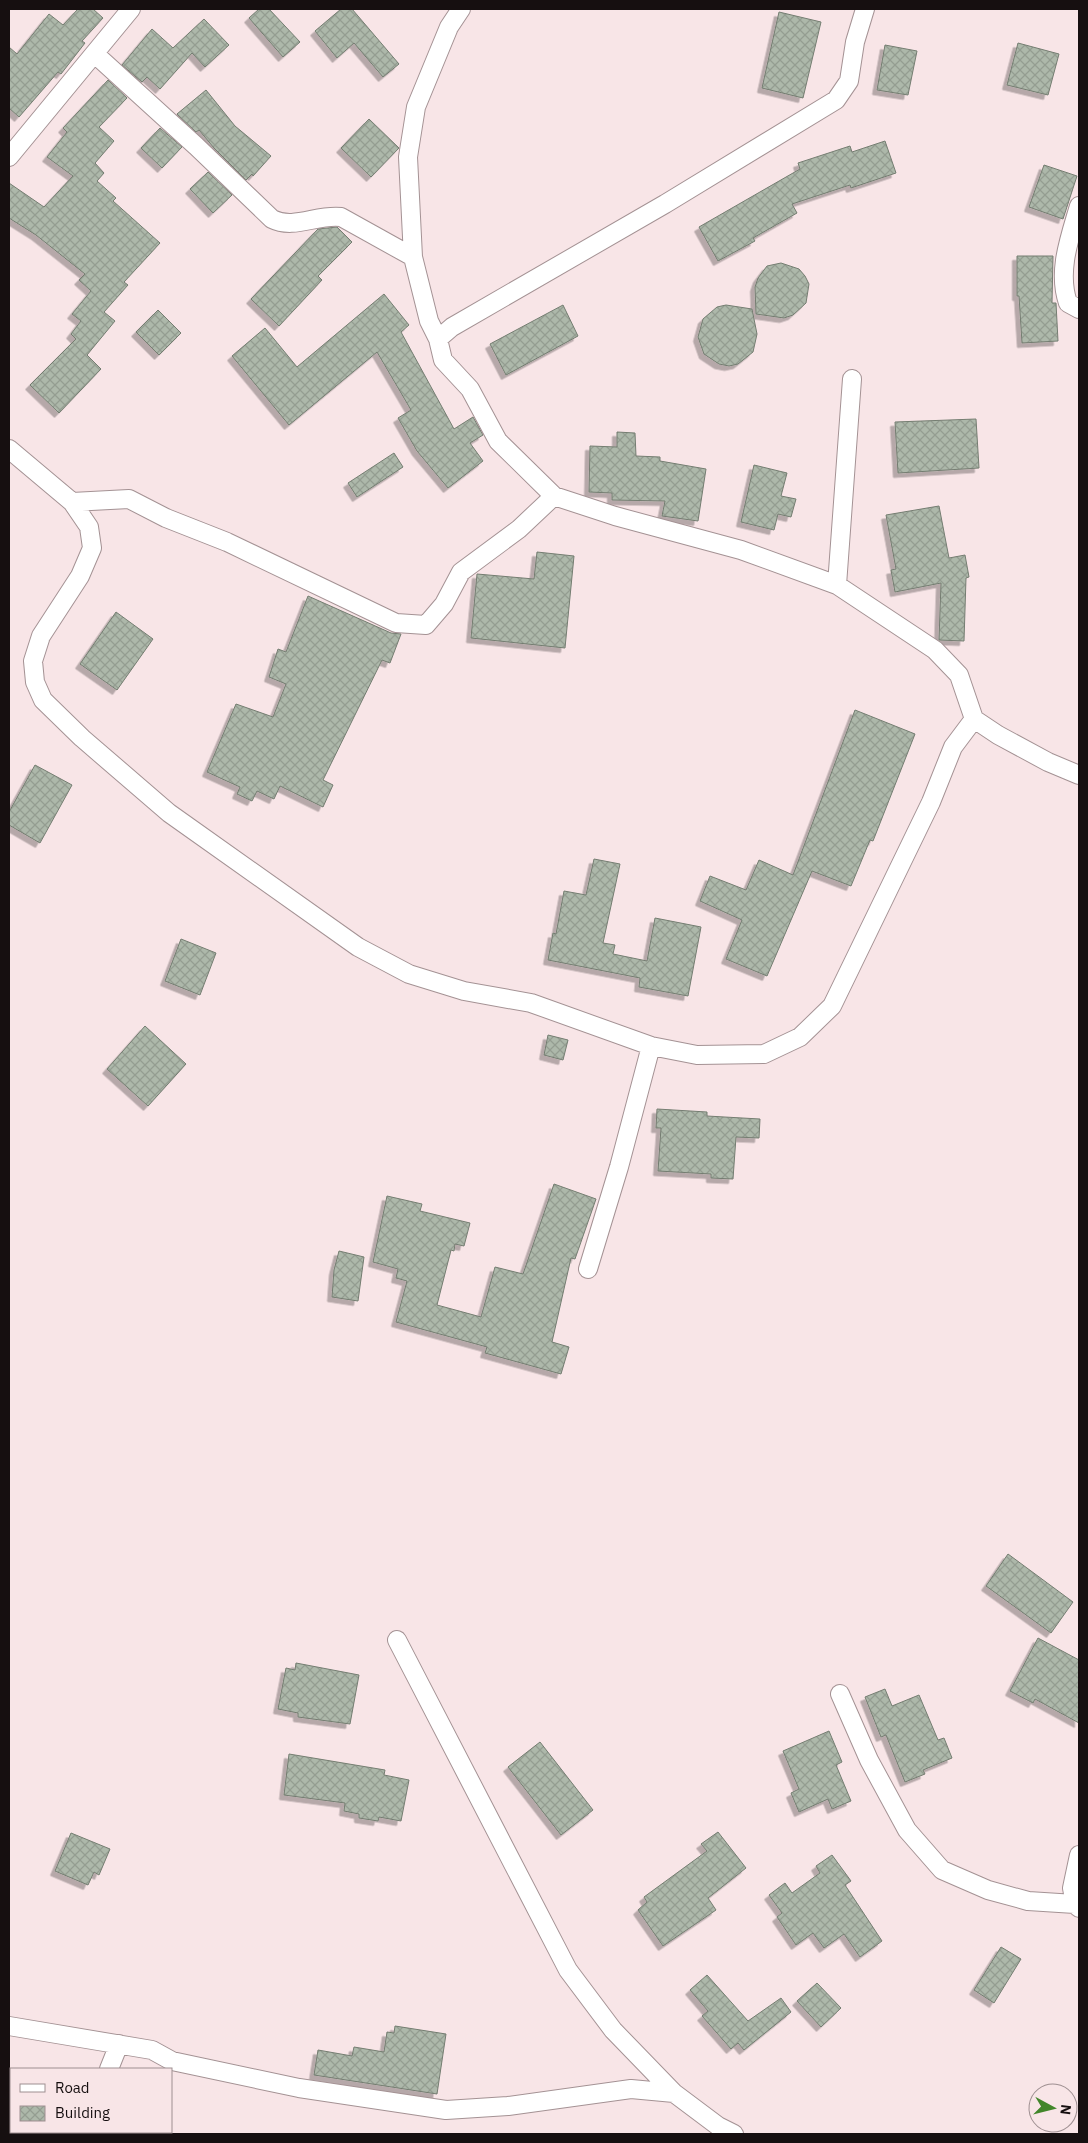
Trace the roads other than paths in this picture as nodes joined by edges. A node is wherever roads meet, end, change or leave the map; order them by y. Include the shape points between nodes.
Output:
1 (132, 9) edge
2 (461, 9) edge
3 (865, 9) edge
4 (96, 55) junction
5 (9, 157) edge
6 (1079, 206) edge
7 (413, 257) junction
8 (1079, 308) edge
9 (438, 339) junction
10 (852, 379) dead end
11 (9, 449) edge
12 (554, 496) junction
13 (72, 502) junction
14 (837, 585) junction
15 (974, 719) junction
16 (1079, 775) edge
17 (651, 1046) junction
18 (588, 1269) dead end
19 (397, 1640) dead end
20 (840, 1694) dead end
21 (1079, 1854) edge
22 (1077, 1906) edge
23 (9, 2025) edge
24 (66, 2037) dead end
25 (119, 2044) junction
26 (109, 2068) edge
27 (674, 2093) junction
28 (717, 2130) edge
29 (734, 2134) edge

1 - 4 street
2 - 7 street via 448,27 416,108 408,157
3 - 9 street via 855,42 849,81 836,100 666,204 452,327
4 - 5 street
4 - 7 street via 272,219 290,224 328,215 341,217
6 - 8 street via 1068,244 1062,286 1068,303
7 - 9 street
9 - 12 street via 443,360 470,389 498,441
10 - 14 street
11 - 13 street
12 - 13 street via 519,529 461,572 444,604 426,625 396,623 129,499
12 - 14 street via 741,550
13 - 17 street via 89,527 92,548 80,576 41,636 33,660 34,682 43,700 82,738 169,813 358,947 409,974 464,991 531,1003
14 - 15 street via 934,650 959,675
15 - 16 street via 1006,740
15 - 17 street via 953,747 931,802 832,1006 800,1037 764,1054 697,1055
17 - 18 street
19 - 27 street via 568,1970 613,2030
20 - 22 street via 869,1760 907,1830 942,1870 988,1890 1028,1901
21 - 22 street via 1072,1888
23 - 24 street via 26,2026
23 - 25 street
25 - 26 street
25 - 27 street via 152,2050 172,2061 299,2088 446,2110 508,2106 631,2089
27 - 28 street
28 - 29 street

